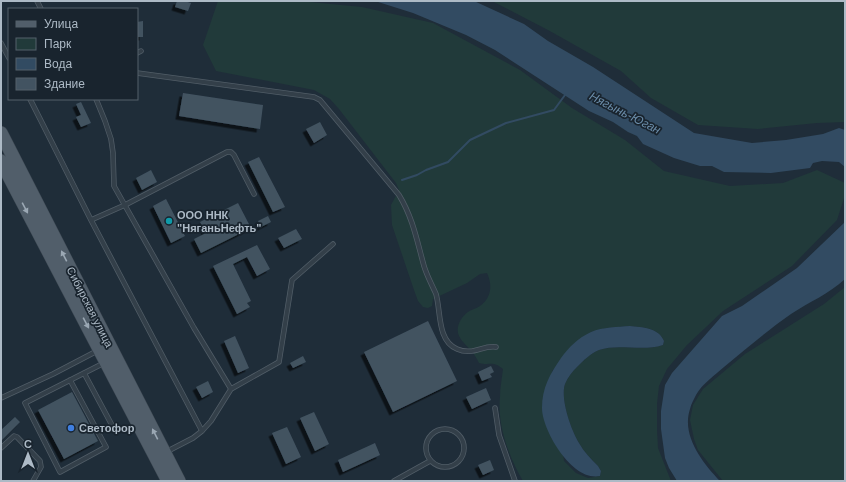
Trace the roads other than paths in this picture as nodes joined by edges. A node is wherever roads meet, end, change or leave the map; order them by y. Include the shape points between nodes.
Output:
1 (1, 42) edge
2 (8, 56) edge
3 (138, 73) edge
4 (31, 100) edge
5 (96, 100) edge
6 (1, 133) edge
7 (1, 161) edge
8 (18, 179) junction
9 (254, 194) dead end
10 (125, 205) junction
11 (91, 220) junction
12 (333, 244) dead end
13 (496, 347) dead end
14 (100, 350) junction
15 (106, 362) junction
16 (84, 373) junction
17 (70, 380) junction
18 (231, 389) junction
19 (1, 398) edge
20 (495, 408) dead end
21 (114, 429) dead end
22 (202, 431) junction
23 (1, 448) edge
24 (165, 453) junction
25 (430, 461) junction
26 (33, 481) edge
27 (168, 481) edge
28 (179, 481) edge
29 (394, 481) edge
30 (515, 481) edge

1 - 2 lane
3 - 13 lane via 320,100 406,206 424,268 436,294 440,322 447,340 452,346 464,352
4 - 11 lane
5 - 10 lane via 111,139 114,186
6 - 8 main road, Сибирская улица
7 - 8 main road, Сибирская улица
8 -> 14 main road, Сибирская улица
24 -> 8 main road, Сибирская улица
9 - 10 lane via 234,155 227,152
10 - 11 lane
10 - 18 lane
11 - 22 lane
12 - 18 lane via 292,280 279,362
14 - 15 main road, Сибирская улица
14 - 19 lane
15 - 16 lane
15 - 27 main road, Сибирская улица
16 - 17 lane
16 - 21 lane
17 - 17 lane via 25,403 60,472 106,447
18 - 22 lane
20 - 30 lane via 499,435
22 - 24 lane
23 - 26 lane via 14,436 17,437 40,461 41,467
24 - 28 main road, Сибирская улица
25 - 25 lane via 425,451 428,438 433,433 445,429 458,434 462,439 464,452 456,464 444,468
25 - 29 lane

